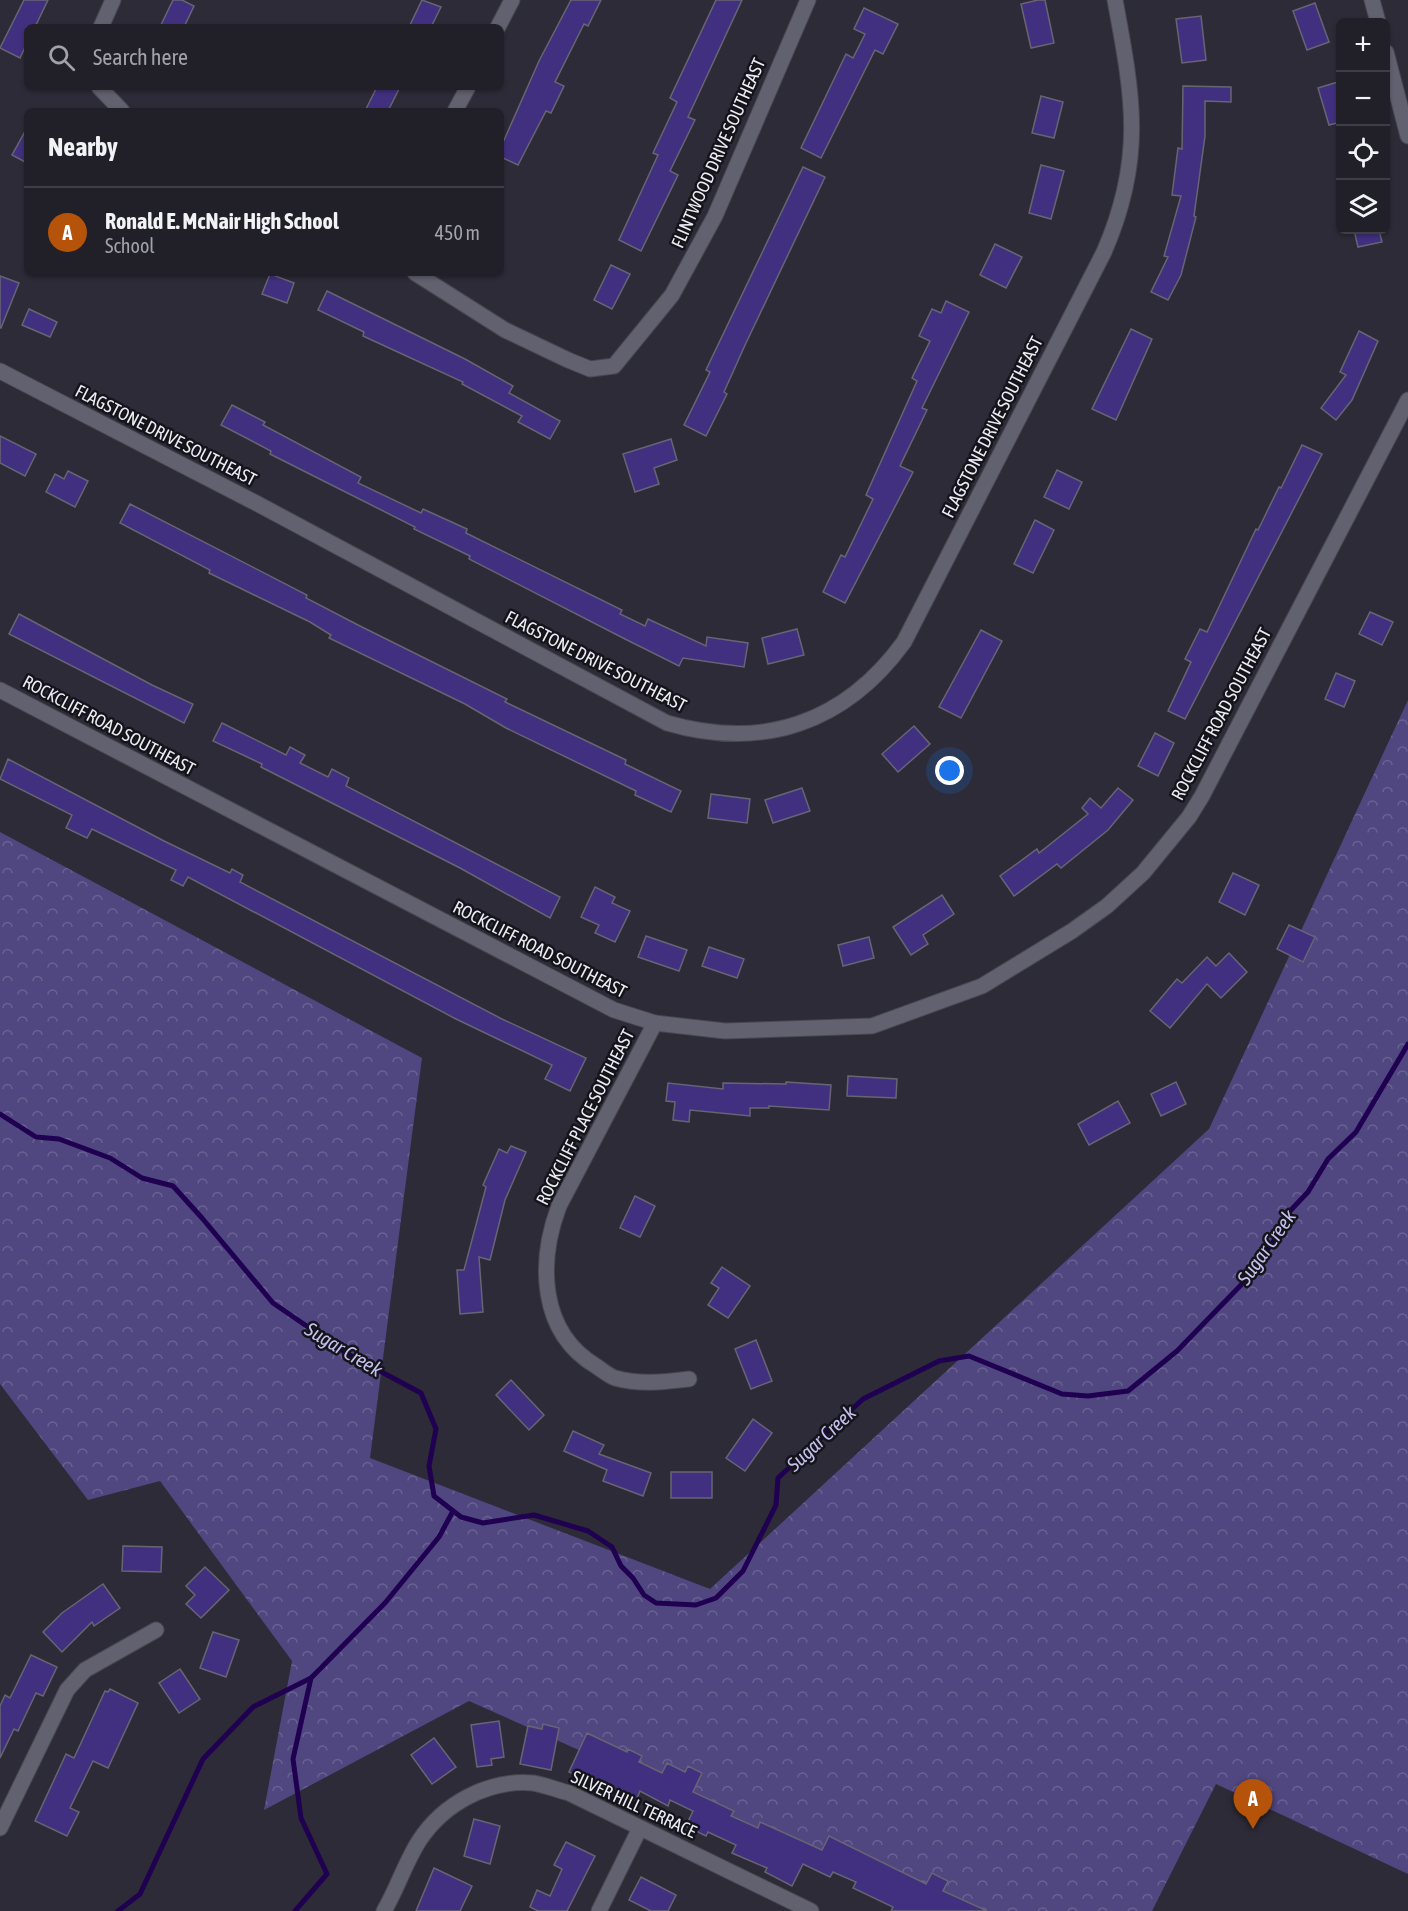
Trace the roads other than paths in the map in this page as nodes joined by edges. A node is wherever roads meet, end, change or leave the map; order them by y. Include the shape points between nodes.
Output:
1 (113, 0) edge
2 (512, 0) edge
3 (808, 0) edge
4 (1115, 0) edge
5 (1372, 0) edge
6 (1377, 18) edge
7 (102, 24) edge
8 (500, 24) edge
9 (1390, 67) edge
10 (102, 90) edge
11 (466, 90) edge
12 (119, 108) edge
13 (457, 108) edge
14 (1408, 136) edge
15 (420, 276) edge
16 (0, 371) edge
17 (1408, 400) edge
18 (0, 690) edge
19 (655, 1023) junction
20 (689, 1379) dead end
21 (156, 1630) dead end
22 (0, 1828) edge
23 (640, 1828) junction
24 (808, 1910) edge
25 (384, 1911) edge
26 (599, 1911) edge

1 - 7 street
2 - 8 street
3 - 15 street, FLINTWOOD DRIVE SOUTHEAST via 715,216 672,295 614,366 590,369 568,360 505,330
4 - 16 street, FLAGSTONE DRIVE SOUTHEAST via 1131,86 1134,135 1122,207 1104,252 904,642 873,680 854,695 789,728 741,735 667,723
5 - 6 street
9 - 14 street
10 - 12 street
11 - 13 street
17 - 19 street, ROCKCLIFF ROAD SOUTHEAST via 1202,796 1159,855 1107,906 982,986 872,1026 725,1031
18 - 19 street, ROCKCLIFF ROAD SOUTHEAST via 567,987 614,1010
19 - 20 street, ROCKCLIFF PLACE SOUTHEAST via 559,1206 546,1253 545,1277 561,1335 582,1358 614,1378 652,1383
21 - 22 street via 85,1670 67,1690
23 - 24 street, SILVER HILL TERRACE
23 - 25 street, SILVER HILL TERRACE via 569,1793 533,1783 503,1785 468,1795 440,1814 419,1841
23 - 26 street

